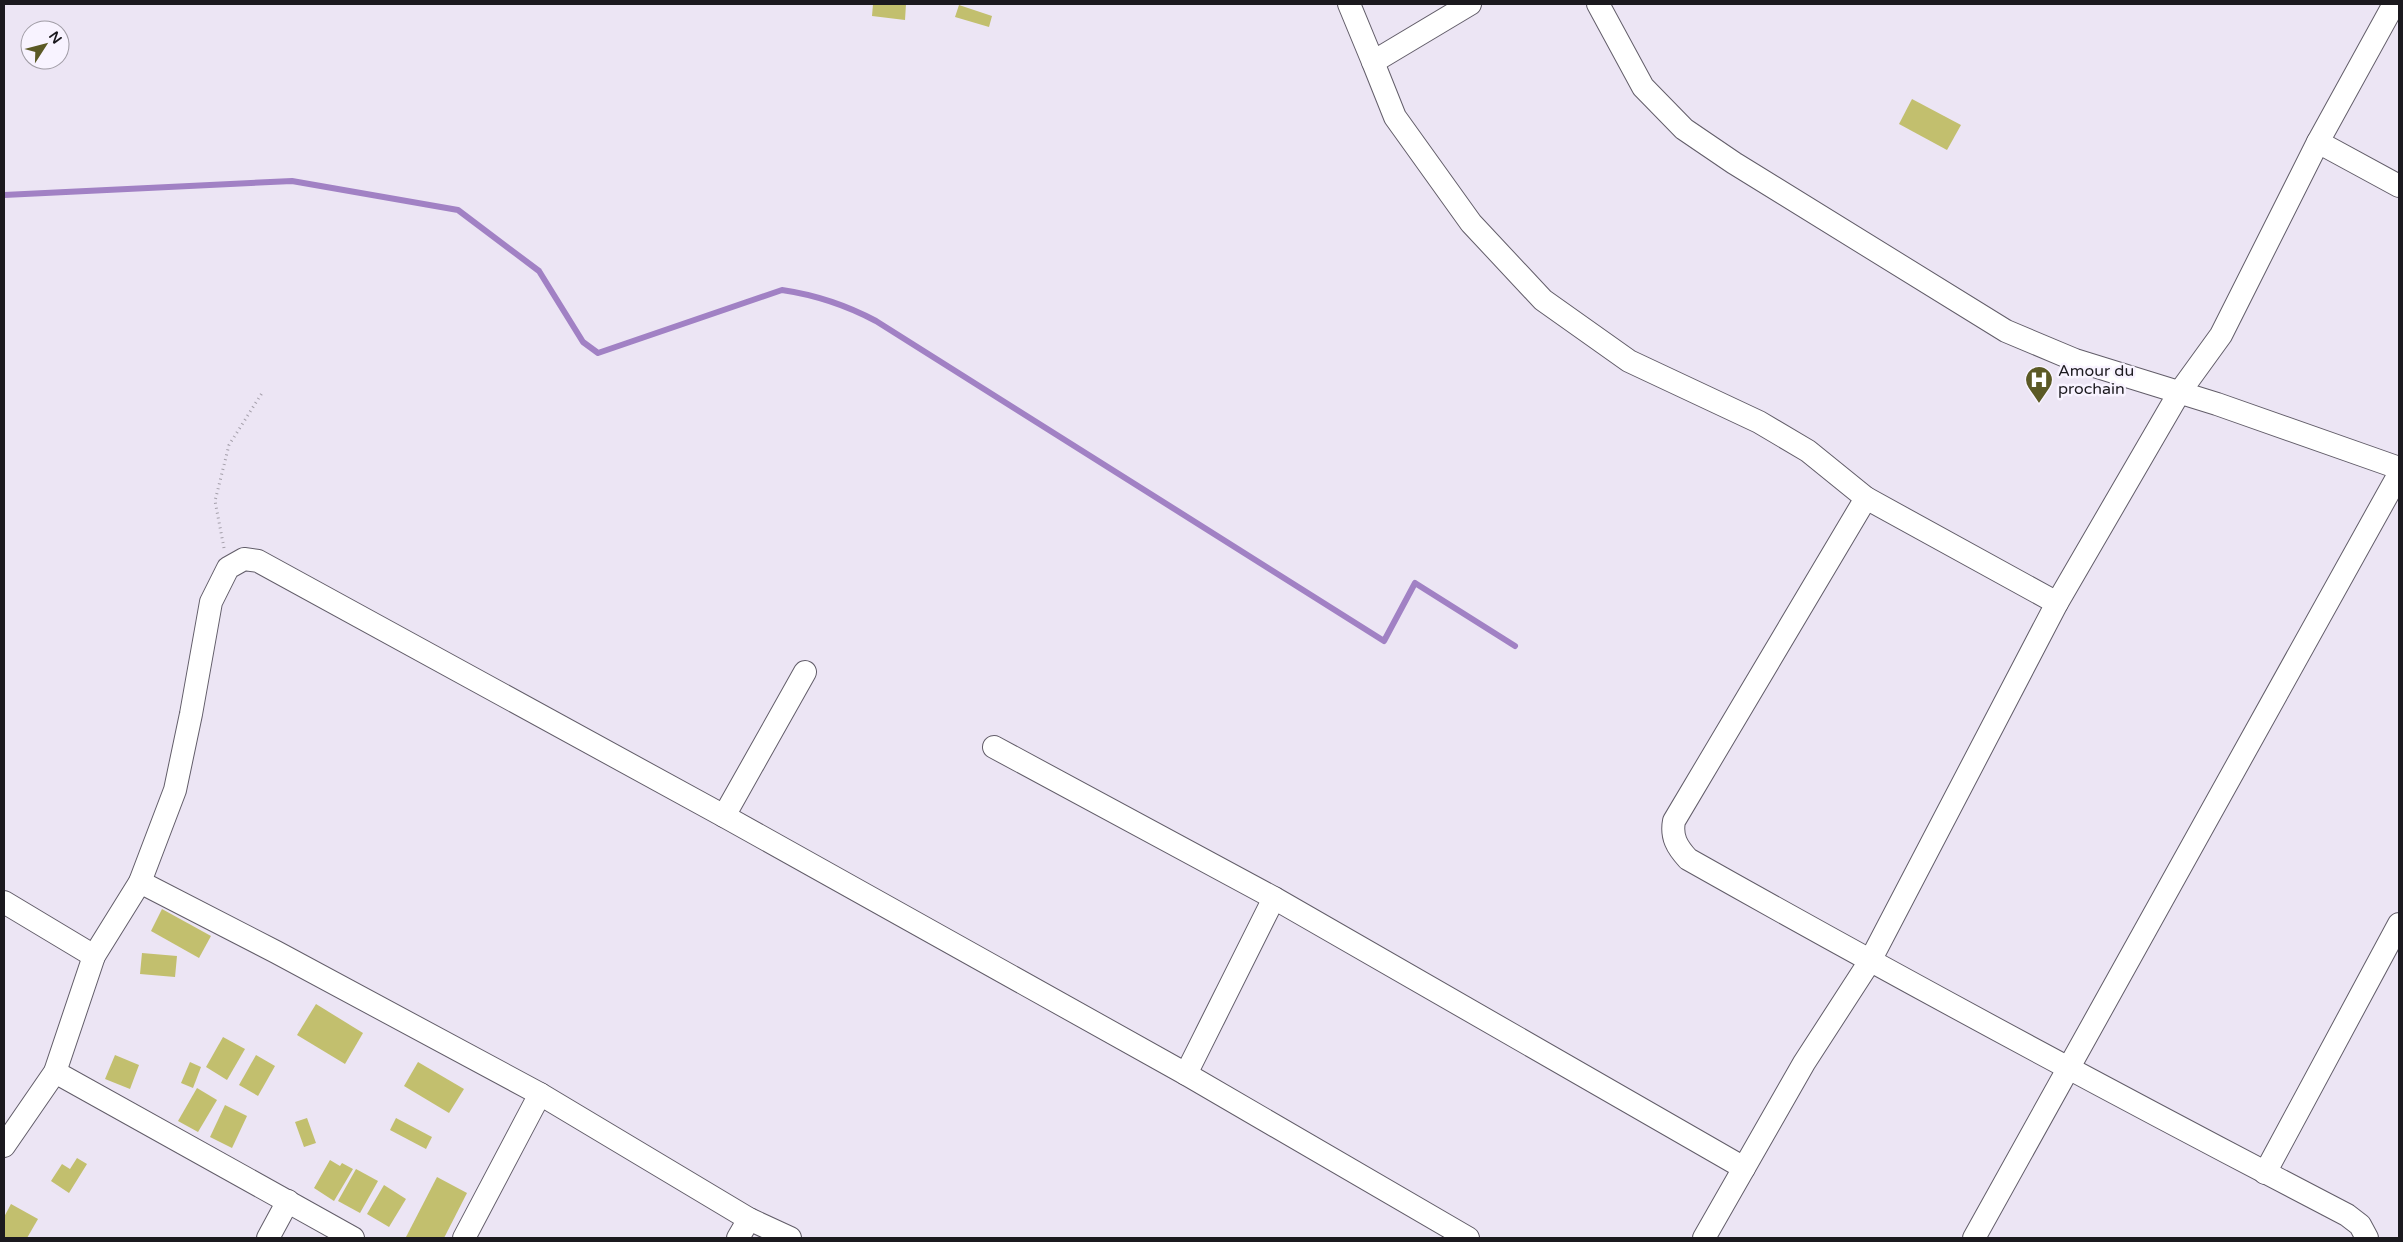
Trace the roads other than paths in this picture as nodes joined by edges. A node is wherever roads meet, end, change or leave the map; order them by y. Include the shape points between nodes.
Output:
1 (1349, 4) edge
2 (1470, 4) edge
3 (1598, 4) edge
4 (2394, 4) edge
5 (1373, 62) junction
6 (2318, 142) junction
7 (2399, 186) edge
8 (2179, 393) junction
9 (2399, 468) edge
10 (2399, 474) edge
11 (1866, 498) junction
12 (2056, 603) junction
13 (805, 672) dead end
14 (994, 747) dead end
15 (724, 816) junction
16 (140, 882) junction
17 (1274, 898) junction
18 (4, 902) edge
19 (2399, 924) edge
20 (94, 956) junction
21 (1870, 961) junction
22 (2069, 1070) junction
23 (55, 1072) junction
24 (1186, 1074) junction
25 (540, 1094) junction
26 (4, 1146) edge
27 (1744, 1168) junction
28 (2265, 1172) junction
29 (288, 1201) junction
30 (749, 1218) junction
31 (268, 1238) edge
32 (353, 1238) edge
33 (464, 1238) edge
34 (738, 1238) edge
35 (790, 1238) edge
36 (1468, 1238) edge
37 (1704, 1238) edge
38 (1974, 1238) edge
39 (2367, 1238) edge

1 - 5 street
2 - 5 street
3 - 8 street via 1643,87 1684,129 1734,164 2006,331 2075,360
4 - 6 street
5 - 11 street via 1395,118 1471,223 1543,300 1629,361 1760,422 1808,451
6 - 7 street
6 - 8 street via 2221,335
8 - 9 street
8 - 12 street
10 - 22 street
11 - 12 street
11 - 21 street via 1674,821 1672,830 1675,842 1688,859
12 - 21 street
13 - 15 street
14 - 17 street
15 - 16 street via 258,561 244,559 228,568 211,602 175,790
15 - 24 street
16 - 20 street
16 - 25 street
17 - 24 street
17 - 27 street
18 - 20 street
19 - 28 street
20 - 23 street
21 - 22 street
21 - 27 street via 1804,1063
22 - 28 street
22 - 38 street
23 - 26 street
23 - 29 street
24 - 36 street
25 - 30 street
25 - 33 street
27 - 37 street
28 - 39 street via 2347,1216 2360,1225
29 - 31 street
29 - 32 street
30 - 34 street
30 - 35 street

